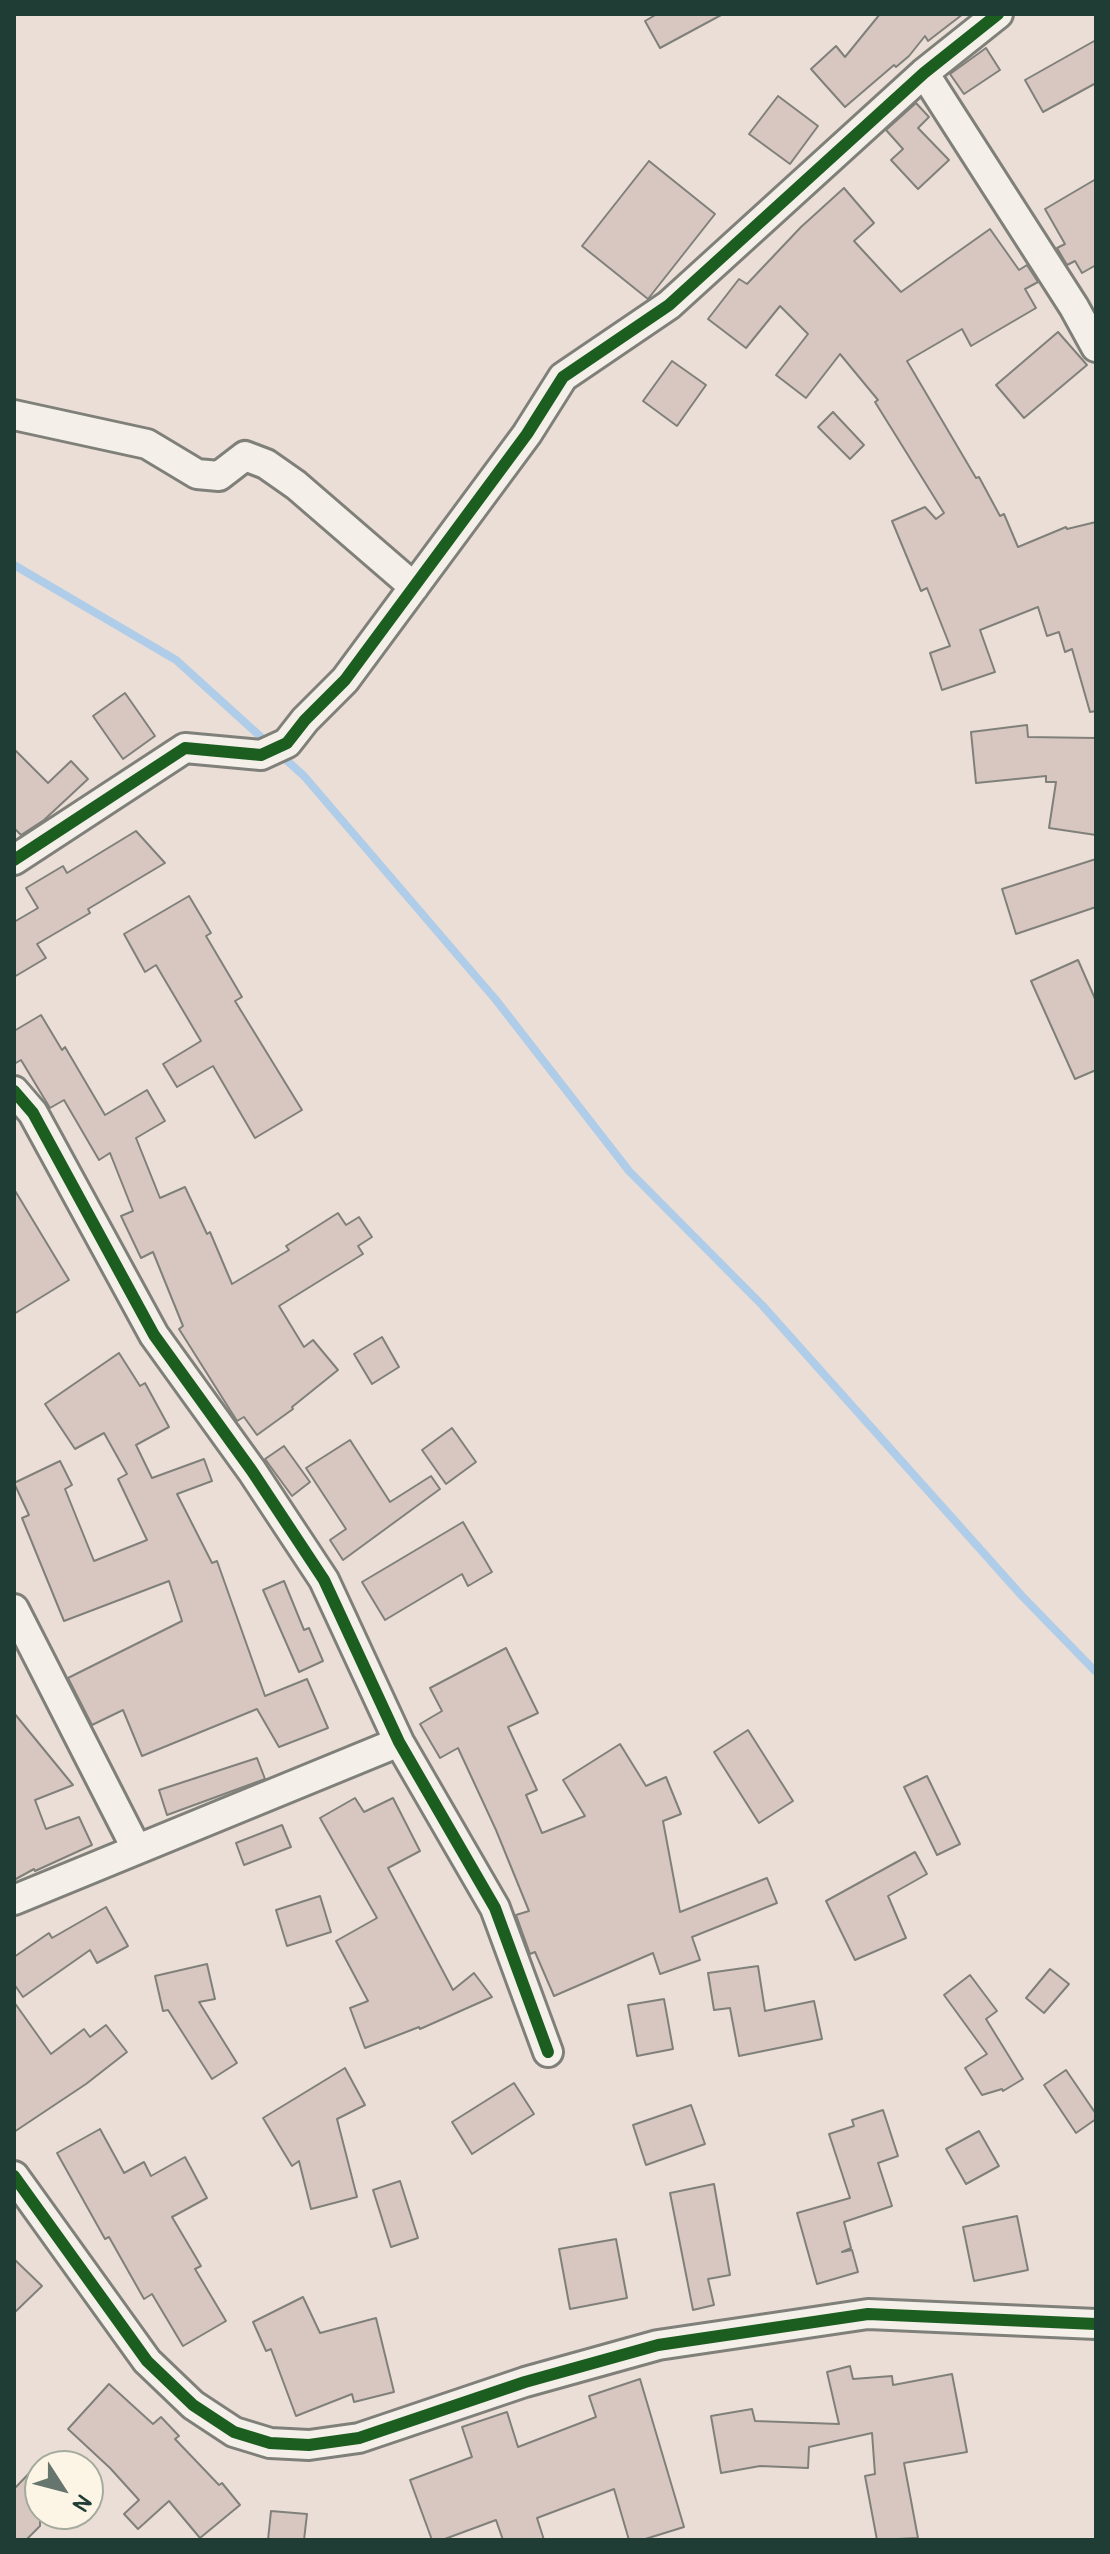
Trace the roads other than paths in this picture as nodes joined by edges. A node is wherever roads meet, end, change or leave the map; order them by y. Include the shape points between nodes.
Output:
1 (998, 14) edge
2 (924, 73) junction
3 (1096, 347) edge
4 (14, 415) edge
5 (414, 587) junction
6 (14, 860) edge
7 (14, 1091) edge
8 (14, 1609) edge
9 (399, 1742) junction
10 (136, 1848) junction
11 (14, 1900) edge
12 (548, 2052) dead end
13 (14, 2176) edge
14 (1096, 2324) edge

1 - 2 street
2 - 3 street
2 - 5 street via 669,305 563,377
4 - 5 street via 147,444 197,474 219,476 245,456 266,464
5 - 6 street via 345,680 287,743 261,755 185,748
7 - 9 street via 33,1113 154,1335 324,1580
8 - 10 street
9 - 10 street
9 - 12 street via 495,1908
10 - 11 street
13 - 14 street via 147,2361 193,2405 234,2432 270,2443 309,2445 359,2438 525,2382 658,2345 868,2314

